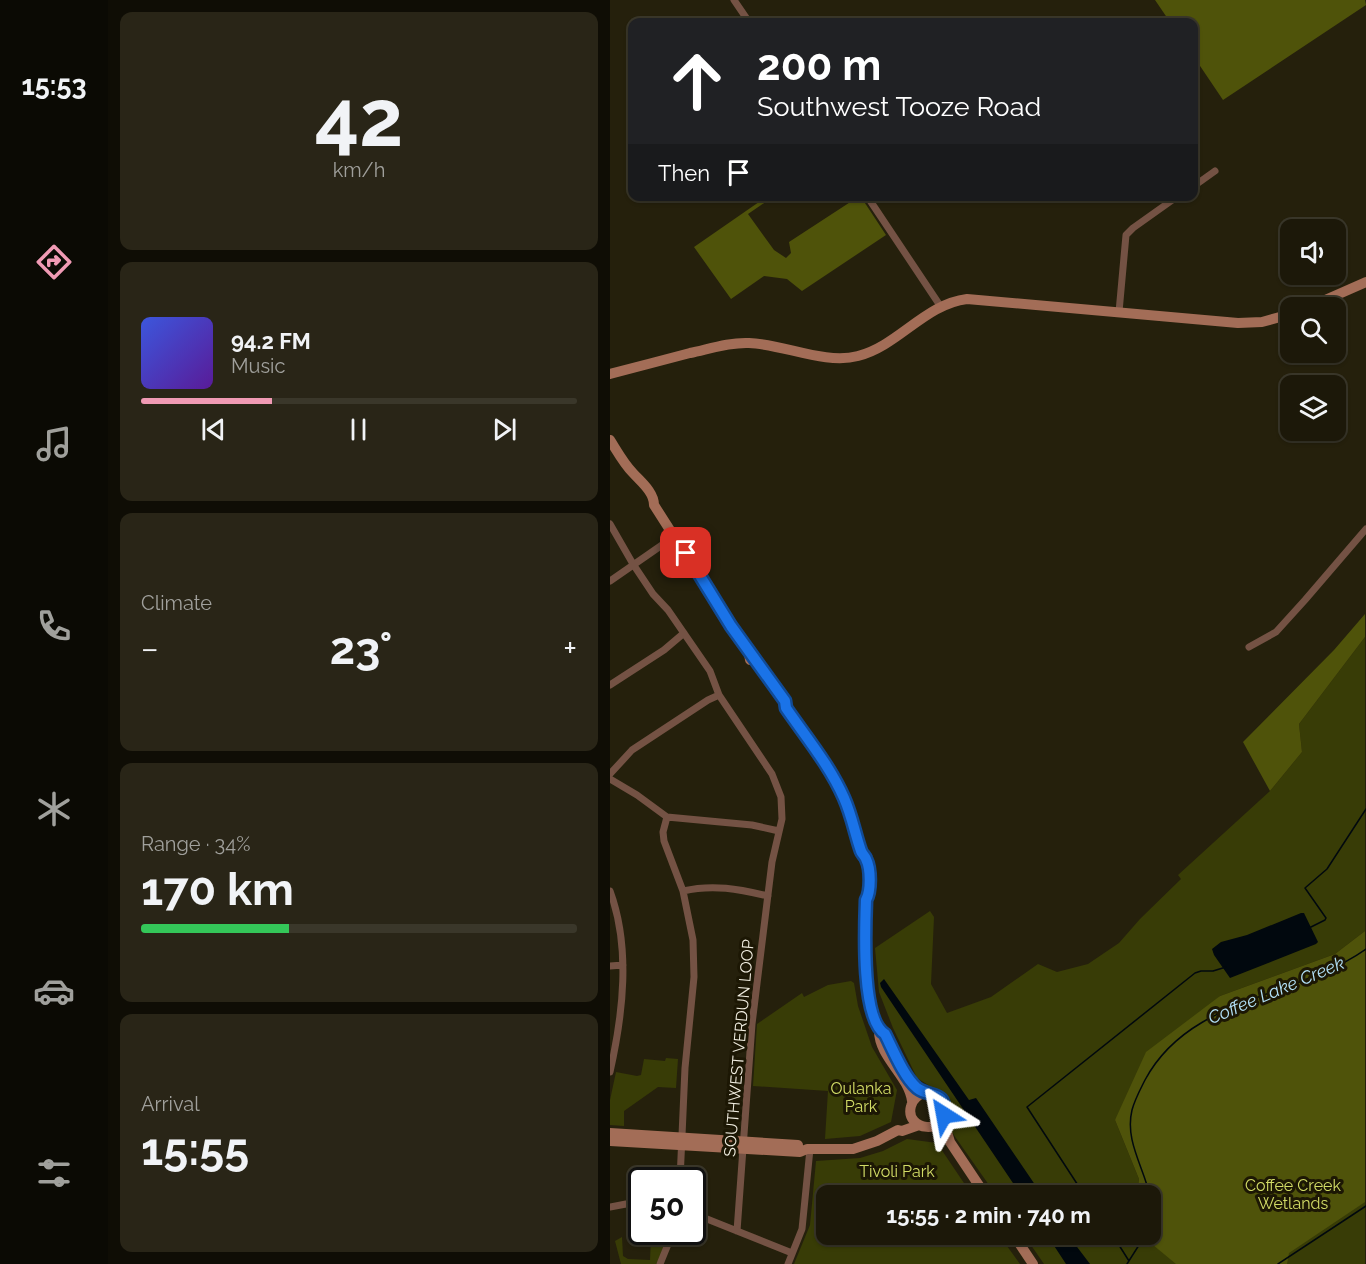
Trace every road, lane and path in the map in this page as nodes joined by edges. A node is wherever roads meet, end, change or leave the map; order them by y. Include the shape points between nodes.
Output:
1 (734, 0) edge
2 (746, 18) edge
3 (1215, 171) dead end
4 (1198, 183) edge
5 (870, 201) edge
6 (1171, 201) edge
7 (1366, 282) edge
8 (1332, 297) edge
9 (941, 307) junction
10 (1119, 312) junction
11 (1280, 317) edge
12 (610, 374) edge
13 (610, 440) edge
14 (610, 524) edge
15 (1366, 529) edge
16 (675, 536) junction
17 (633, 564) junction
18 (610, 581) edge
19 (684, 633) junction
20 (1249, 648) dead end
21 (610, 685) edge
22 (718, 695) junction
23 (610, 774) edge
24 (610, 779) edge
25 (667, 817) junction
26 (779, 831) junction
27 (610, 891) edge
28 (683, 891) junction
29 (768, 896) junction
30 (623, 965) junction
31 (610, 966) edge
32 (879, 1031) junction
33 (610, 1072) edge
34 (924, 1093) junction
35 (911, 1107) junction
36 (943, 1119) junction
37 (925, 1126) junction
38 (898, 1130) junction
39 (610, 1132) edge
40 (610, 1141) edge
41 (682, 1141) junction
42 (950, 1142) junction
43 (744, 1145) junction
44 (808, 1149) junction
45 (681, 1167) edge
46 (979, 1185) edge
47 (628, 1204) edge
48 (610, 1207) edge
49 (706, 1219) edge
50 (737, 1231) junction
51 (669, 1245) edge
52 (1020, 1245) edge
53 (792, 1253) junction
54 (662, 1264) edge
55 (788, 1264) edge
56 (1033, 1264) edge

1 - 2 street
3 - 4 street
5 - 9 street
6 - 10 street via 1126,235
7 - 8 main road
9 - 10 main road via 971,299
9 - 12 main road via 876,349 858,356 837,358 737,343
10 - 11 main road via 1238,323
13 - 16 main road via 633,475 640,478
14 - 17 street, SOUTHWEST VERDUN LOOP
15 - 20 street via 1276,632
16 - 17 street
16 - 32 main road via 750,654 785,701 838,787 853,820 868,873 865,970
17 - 18 street
17 - 19 street, SOUTHWEST VERDUN LOOP
19 - 21 street
19 - 22 street, SOUTHWEST VERDUN LOOP via 710,671
22 - 23 street via 632,750
22 - 26 street, SOUTHWEST VERDUN LOOP via 777,783 783,809
24 - 25 street
25 - 26 street via 742,823
25 - 28 street via 664,841
26 - 29 street, SOUTHWEST VERDUN LOOP
27 - 30 street via 619,921
28 - 29 street via 712,886
28 - 41 street via 694,969
29 - 43 street, SOUTHWEST VERDUN LOOP via 752,1024
30 - 31 street
30 - 33 street
32 - 34 main road via 885,1034 914,1085
32 - 35 main road via 909,1089
34 - 35 main road via 918,1095
34 - 36 main road via 935,1094 943,1101
35 - 37 main road via 913,1119
35 - 38 main road
36 - 37 main road via 937,1125
36 - 42 main road
37 - 38 main road
37 - 42 main road
38 - 44 main road via 853,1149
39 - 41 main road
40 - 41 main road
41 - 43 main road
41 - 45 street
42 - 46 main road
43 - 44 main road via 800,1152
43 - 50 street, SOUTHWEST VERDUN LOOP
44 - 53 street via 803,1222
47 - 48 street
49 - 50 street
50 - 53 street
51 - 54 street
52 - 56 main road
53 - 55 street

